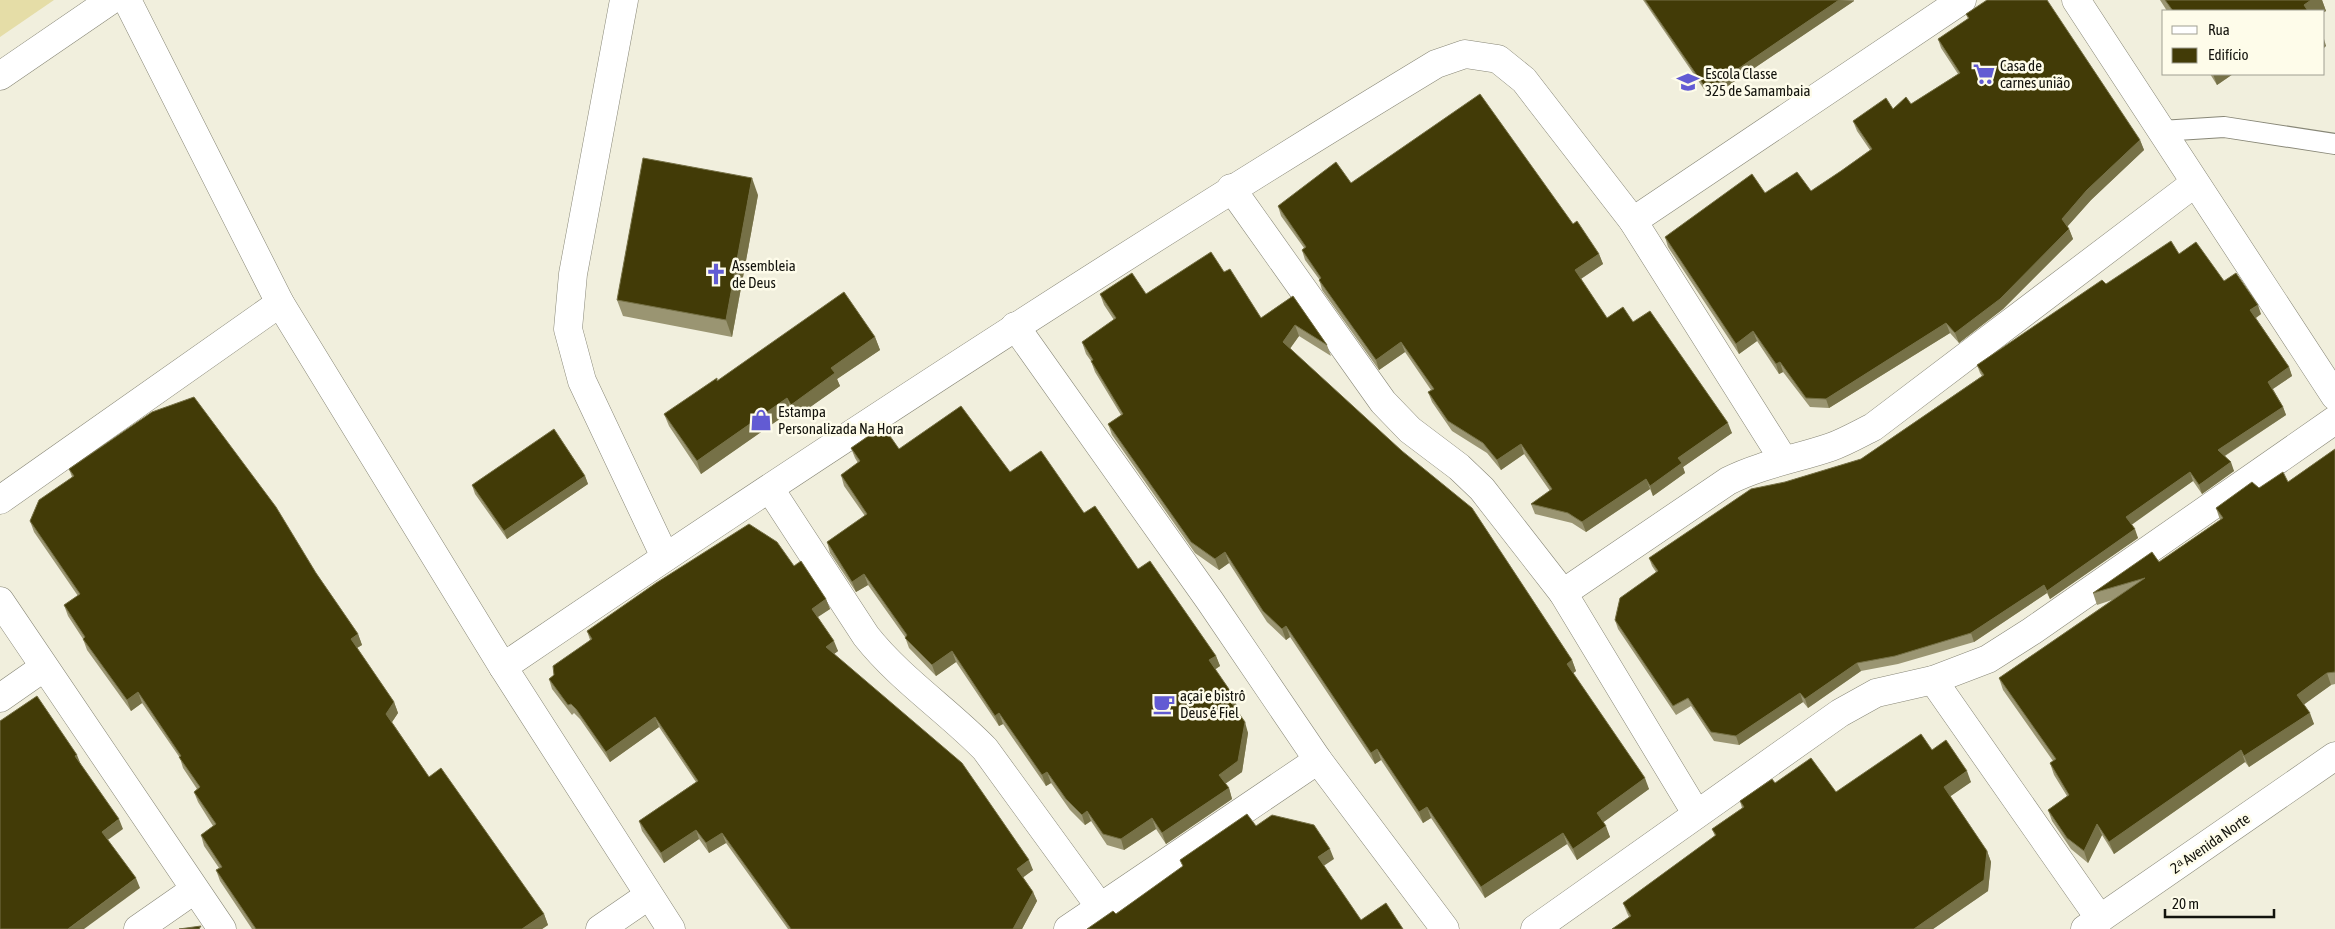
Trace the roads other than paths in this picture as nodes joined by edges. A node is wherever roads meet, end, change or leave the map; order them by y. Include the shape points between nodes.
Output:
1 (111, 0) edge
2 (127, 0) edge
3 (624, 0) edge
4 (1962, 0) edge
5 (2076, 0) edge
6 (0, 76) edge
7 (2161, 131) junction
8 (2335, 144) edge
9 (2194, 183) junction
10 (1231, 188) junction
11 (1633, 221) junction
12 (280, 304) junction
13 (1015, 326) junction
14 (2335, 396) edge
15 (2335, 420) edge
16 (1783, 459) junction
17 (770, 489) junction
18 (0, 500) edge
19 (666, 557) junction
20 (1563, 593) junction
21 (0, 601) edge
22 (503, 667) junction
23 (43, 668) junction
24 (1933, 680) junction
25 (0, 698) edge
26 (2335, 756) edge
27 (1318, 760) junction
28 (1696, 814) junction
29 (194, 890) junction
30 (648, 896) junction
31 (1100, 907) junction
32 (2092, 924) edge
33 (138, 929) edge
34 (222, 929) edge
35 (600, 929) edge
36 (670, 929) edge
37 (1068, 929) edge
38 (1445, 929) edge
39 (1535, 929) edge

1 - 6 street
2 - 12 street
3 - 19 street via 573,274 568,329 582,381
4 - 11 street
5 - 7 street
7 - 8 lane via 2224,127
7 - 9 street
9 - 14 street
9 - 16 street via 1873,427 1831,447
10 - 11 street via 1436,64 1465,54 1498,59 1524,80
10 - 13 street
10 - 20 street via 1384,402 1410,430 1482,489
11 - 16 street
12 - 18 street
12 - 22 street
13 - 17 street
13 - 27 street
15 - 24 street via 2032,631 1988,659
16 - 20 street via 1728,481
17 - 19 street
17 - 31 street via 883,658 985,749
19 - 22 street
20 - 28 street
21 - 23 street
22 - 30 street
23 - 25 street
23 - 29 street
24 - 28 street via 1876,693 1840,712
24 - 32 street
26 - 32 street, 2ᵃ Avenida Norte
27 - 31 street
27 - 38 street
28 - 39 street
29 - 33 street
29 - 34 street
30 - 35 street
30 - 36 street
31 - 37 street

